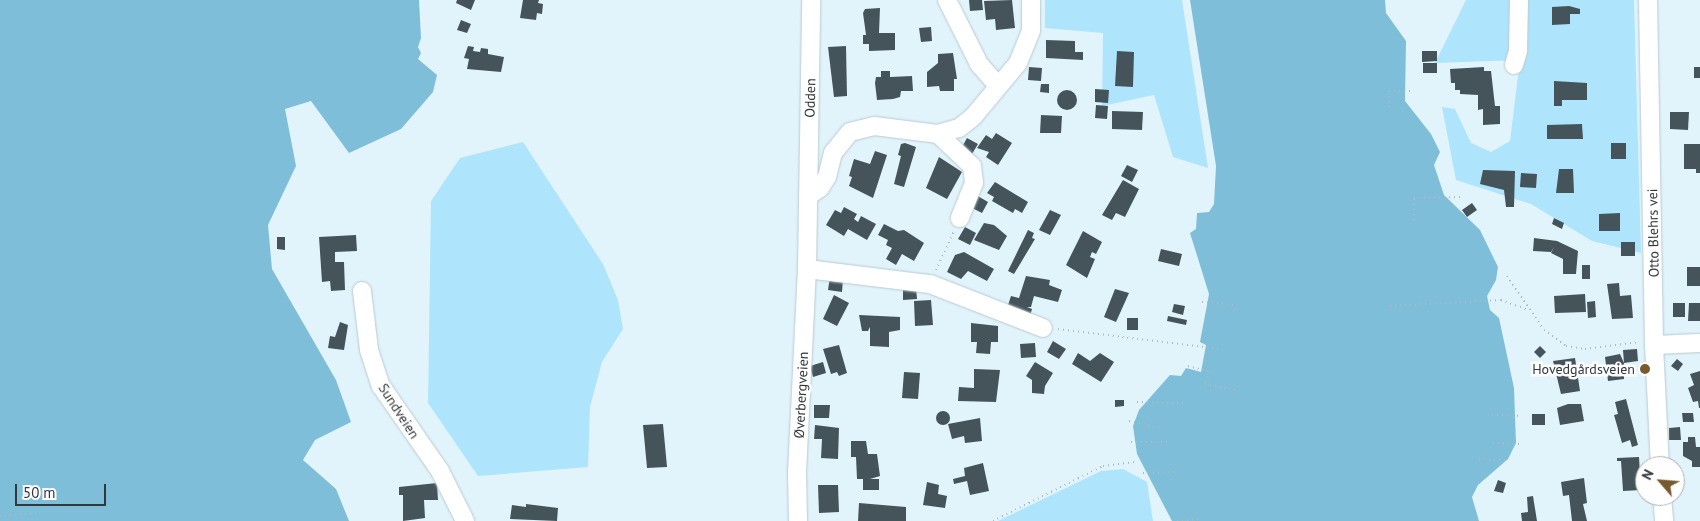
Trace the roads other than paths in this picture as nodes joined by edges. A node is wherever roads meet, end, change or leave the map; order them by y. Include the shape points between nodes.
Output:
1 (811, 0) edge
2 (947, 0) edge
3 (1031, 0) edge
4 (1519, 0) edge
5 (1648, 0) edge
6 (1514, 65) dead end
7 (998, 86) junction
8 (938, 134) junction
9 (808, 196) junction
10 (960, 218) road end
11 (807, 269) junction
12 (362, 291) dead end
13 (1043, 328) road end
14 (1700, 343) edge
15 (1654, 345) junction
16 (1660, 456) edge
17 (1663, 506) edge
18 (465, 521) edge
19 (798, 521) edge
20 (1664, 521) edge

1 - 9 street, Odden
2 - 7 street via 979,64
3 - 7 street via 1031,30 1024,49 1018,64
4 - 6 street via 1518,51
5 - 15 street, Otto Blehrs vei
7 - 8 street via 973,117 959,128
8 - 9 street via 874,126 850,132 833,153 827,177 820,188
8 - 10 street via 972,166 974,183
9 - 11 street, Øverbergveien
11 - 13 street via 930,284
11 - 19 street, Øverbergveien via 797,473
12 - 18 street, Sundveien via 369,350 381,386 440,471
14 - 15 street
15 - 16 street, Otto Blehrs vei
17 - 20 street

